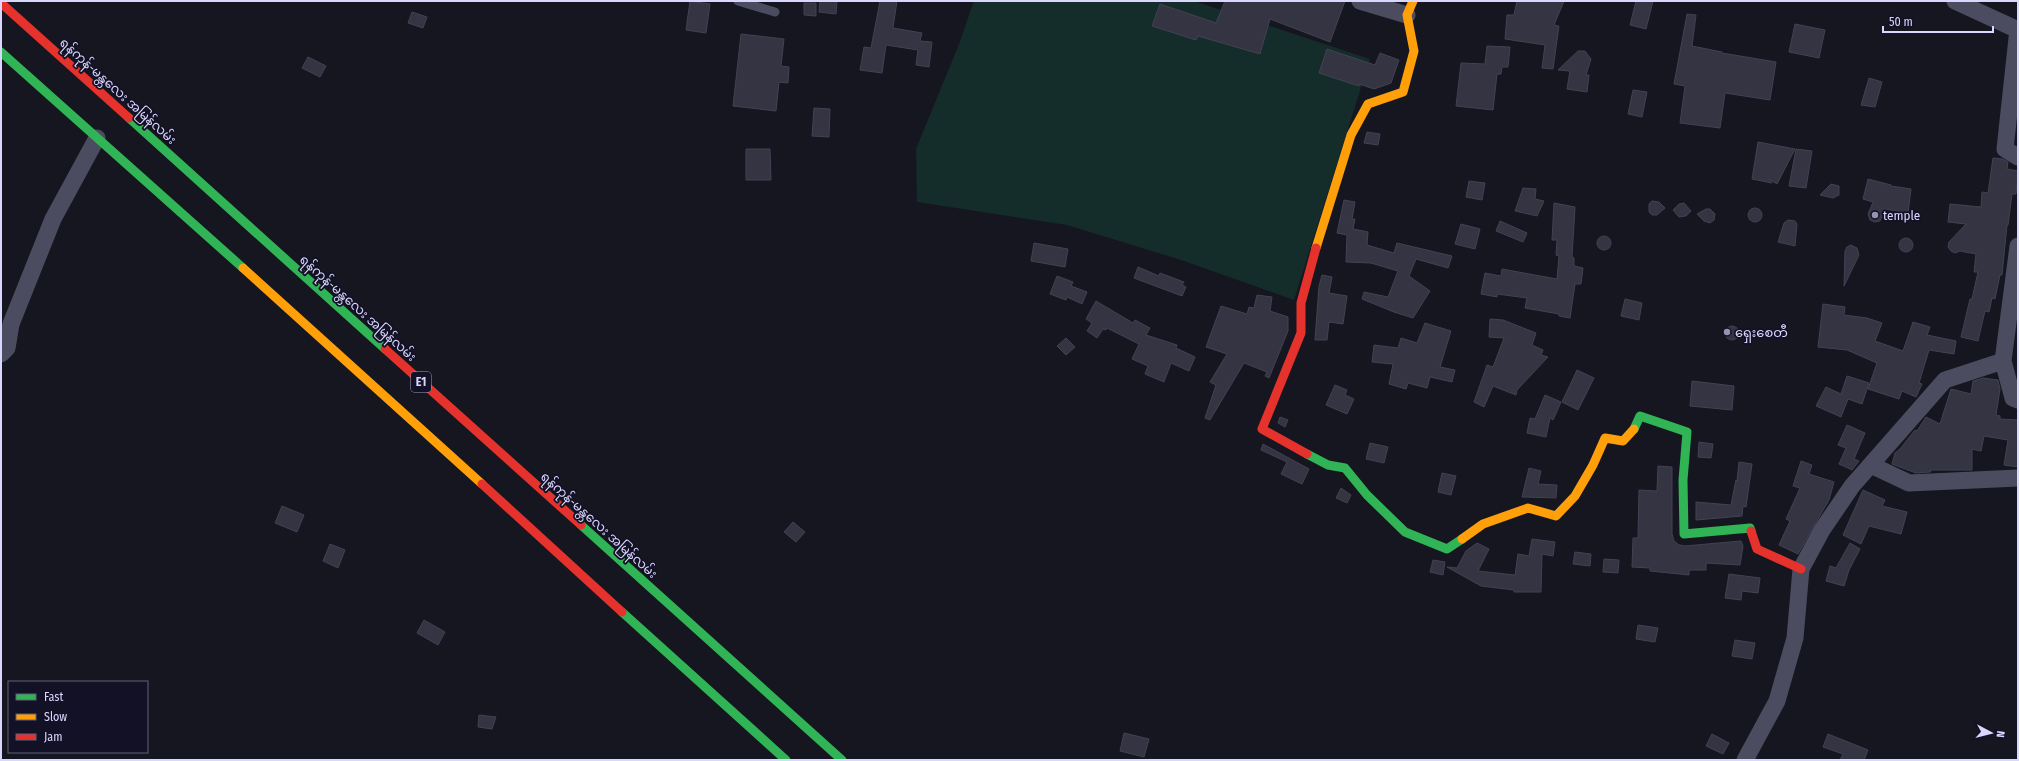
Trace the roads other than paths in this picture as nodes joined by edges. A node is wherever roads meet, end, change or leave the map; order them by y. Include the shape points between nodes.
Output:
1 (738, 1) edge
2 (1360, 1) edge
3 (1955, 1) edge
4 (1, 3) edge
5 (1410, 8) edge
6 (775, 12) dead end
7 (2018, 29) edge
8 (1, 52) edge
9 (97, 138) junction
10 (2018, 157) edge
11 (2018, 246) edge
12 (1, 354) edge
13 (2003, 360) junction
14 (2018, 400) edge
15 (1871, 465) junction
16 (2018, 478) edge
17 (1801, 569) junction
18 (786, 760) edge
19 (842, 760) edge
20 (1745, 760) edge

1 - 6 lane
2 - 5 street
3 - 7 street
4 - 19 main road, ရန်ကုန်-မန္တလေး အမြန်လမ်း / E1
5 - 17 main road via 1414,51 1403,92 1368,104 1351,135 1301,303 1302,333 1262,428 1328,465 1345,468 1367,495 1405,532 1447,549 1483,524 1528,508 1556,516 1575,496 1593,465 1604,438 1624,441 1637,425 1640,416 1686,432 1683,480 1684,534 1750,528 1757,549
7 - 10 street via 2005,149
8 - 9 main road
9 - 12 street via 53,219 11,324 7,348
9 - 18 main road via 345,359
11 - 13 street
13 - 14 street via 2013,398
13 - 15 street via 1945,380
15 - 16 street via 1909,483
15 - 17 street via 1852,486 1822,530
17 - 20 street via 1795,638 1779,694

